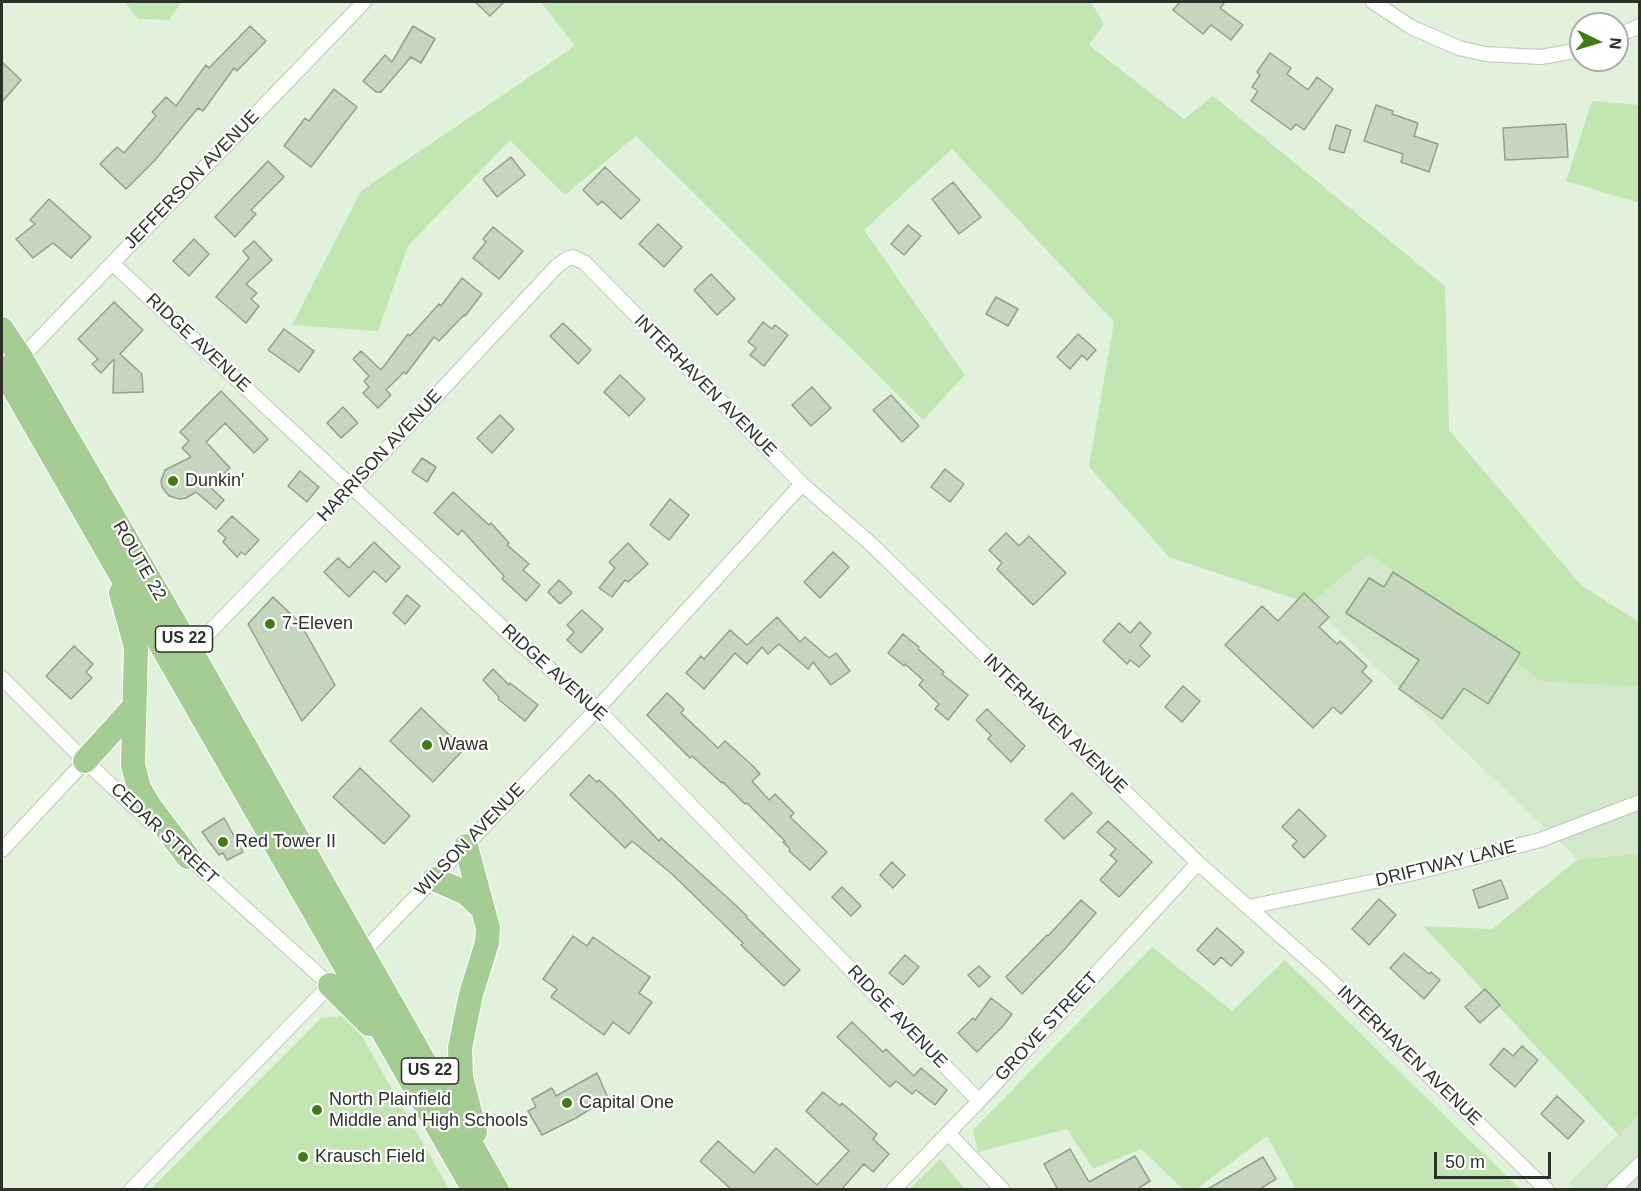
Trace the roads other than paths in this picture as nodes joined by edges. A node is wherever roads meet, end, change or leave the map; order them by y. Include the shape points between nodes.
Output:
1 (364, 2) edge
2 (1374, 2) edge
3 (1569, 52) edge
4 (567, 259) joint
5 (112, 263) junction
6 (2, 329) edge
7 (7, 369) edge
8 (802, 484) junction
9 (351, 488) junction
10 (112, 562) junction
11 (191, 651) junction
12 (2, 678) edge
13 (134, 708) junction
14 (597, 709) junction
15 (85, 761) junction
16 (1640, 802) edge
17 (466, 846) junction
18 (2, 850) edge
19 (188, 857) junction
20 (1198, 863) junction
21 (434, 879) junction
22 (1248, 907) junction
23 (483, 909) junction
24 (346, 968) junction
25 (979, 1101) junction
26 (948, 1133) junction
27 (1640, 1164) edge
28 (131, 1190) edge
29 (474, 1190) edge
30 (498, 1190) edge
31 (893, 1190) edge
32 (1003, 1190) edge
33 (1547, 1190) edge
34 (1613, 1190) edge

1 - 5 street, JEFFERSON AVENUE
2 - 3 street via 1411,27 1459,48 1485,54 1541,57
4 - 8 street, INTERHAVEN AVENUE via 573,257 585,263
4 - 9 street, HARRISON AVENUE
5 - 7 street, JEFFERSON AVENUE
5 - 9 street, RIDGE AVENUE
6 - 7 highway, ROUTE 22 / US 22
7 - 10 highway, US 22
7 - 11 highway, ROUTE 22 / US 22
8 - 14 street, WILSON AVENUE
8 - 20 street, INTERHAVEN AVENUE via 871,544
9 - 11 street, HARRISON AVENUE
9 - 14 street, RIDGE AVENUE
10 - 13 highway via 136,647
10 - 24 highway, US 22
11 - 24 highway, ROUTE 22 / US 22
12 - 15 street, CEDAR STREET
13 - 15 highway
13 - 19 highway via 133,765 139,788
14 - 17 street, WILSON AVENUE
14 - 25 street, RIDGE AVENUE
15 - 18 street
15 - 19 street, CEDAR STREET
16 - 22 street, DRIFTWAY LANE via 1540,840 1410,874
17 - 21 street, WILSON AVENUE
17 - 23 highway
19 - 24 street, CEDAR STREET
20 - 22 street, INTERHAVEN AVENUE
20 - 25 street, GROVE STREET
21 - 23 highway via 466,893
21 - 24 street, WILSON AVENUE
22 - 33 street, INTERHAVEN AVENUE via 1323,973
23 - 30 highway via 487,943 463,1029 461,1077 479,1145
24 - 28 street, WILSON AVENUE
24 - 29 highway, US 22
24 - 30 highway, US 22
25 - 26 street, GROVE STREET
26 - 31 street, GROVE STREET
26 - 32 street
27 - 34 street

